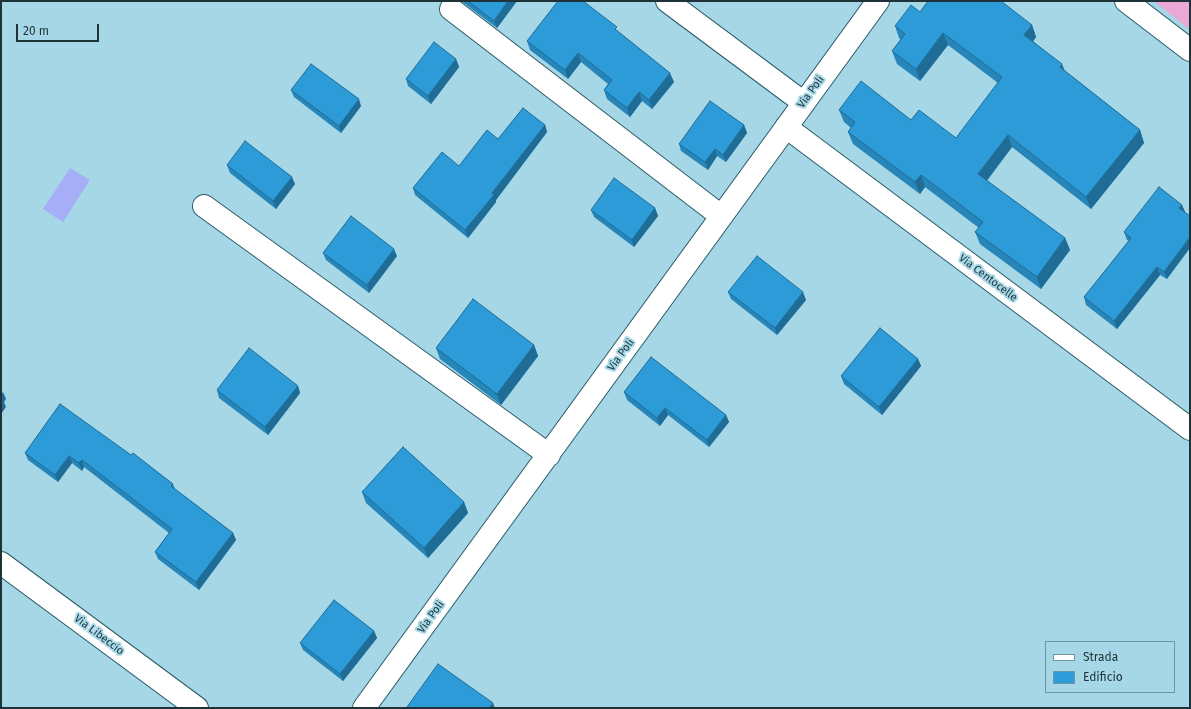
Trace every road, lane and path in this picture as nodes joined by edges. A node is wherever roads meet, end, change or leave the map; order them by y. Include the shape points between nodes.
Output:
1 (667, 1) edge
2 (878, 1) edge
3 (1126, 1) edge
4 (451, 9) dead end
5 (1190, 50) edge
6 (804, 103) junction
7 (786, 127) junction
8 (204, 206) dead end
9 (721, 216) junction
10 (1190, 430) edge
11 (548, 455) junction
12 (1, 563) edge
13 (197, 708) edge
14 (364, 708) edge

1 - 6 street
2 - 6 street, Via Poli
3 - 5 street
4 - 9 street
6 - 7 street, Via Poli
7 - 9 street, Via Poli
7 - 10 street, Via Centocelle
8 - 11 street
9 - 11 street, Via Poli
11 - 14 street, Via Poli
12 - 13 street, Via Libeccio

